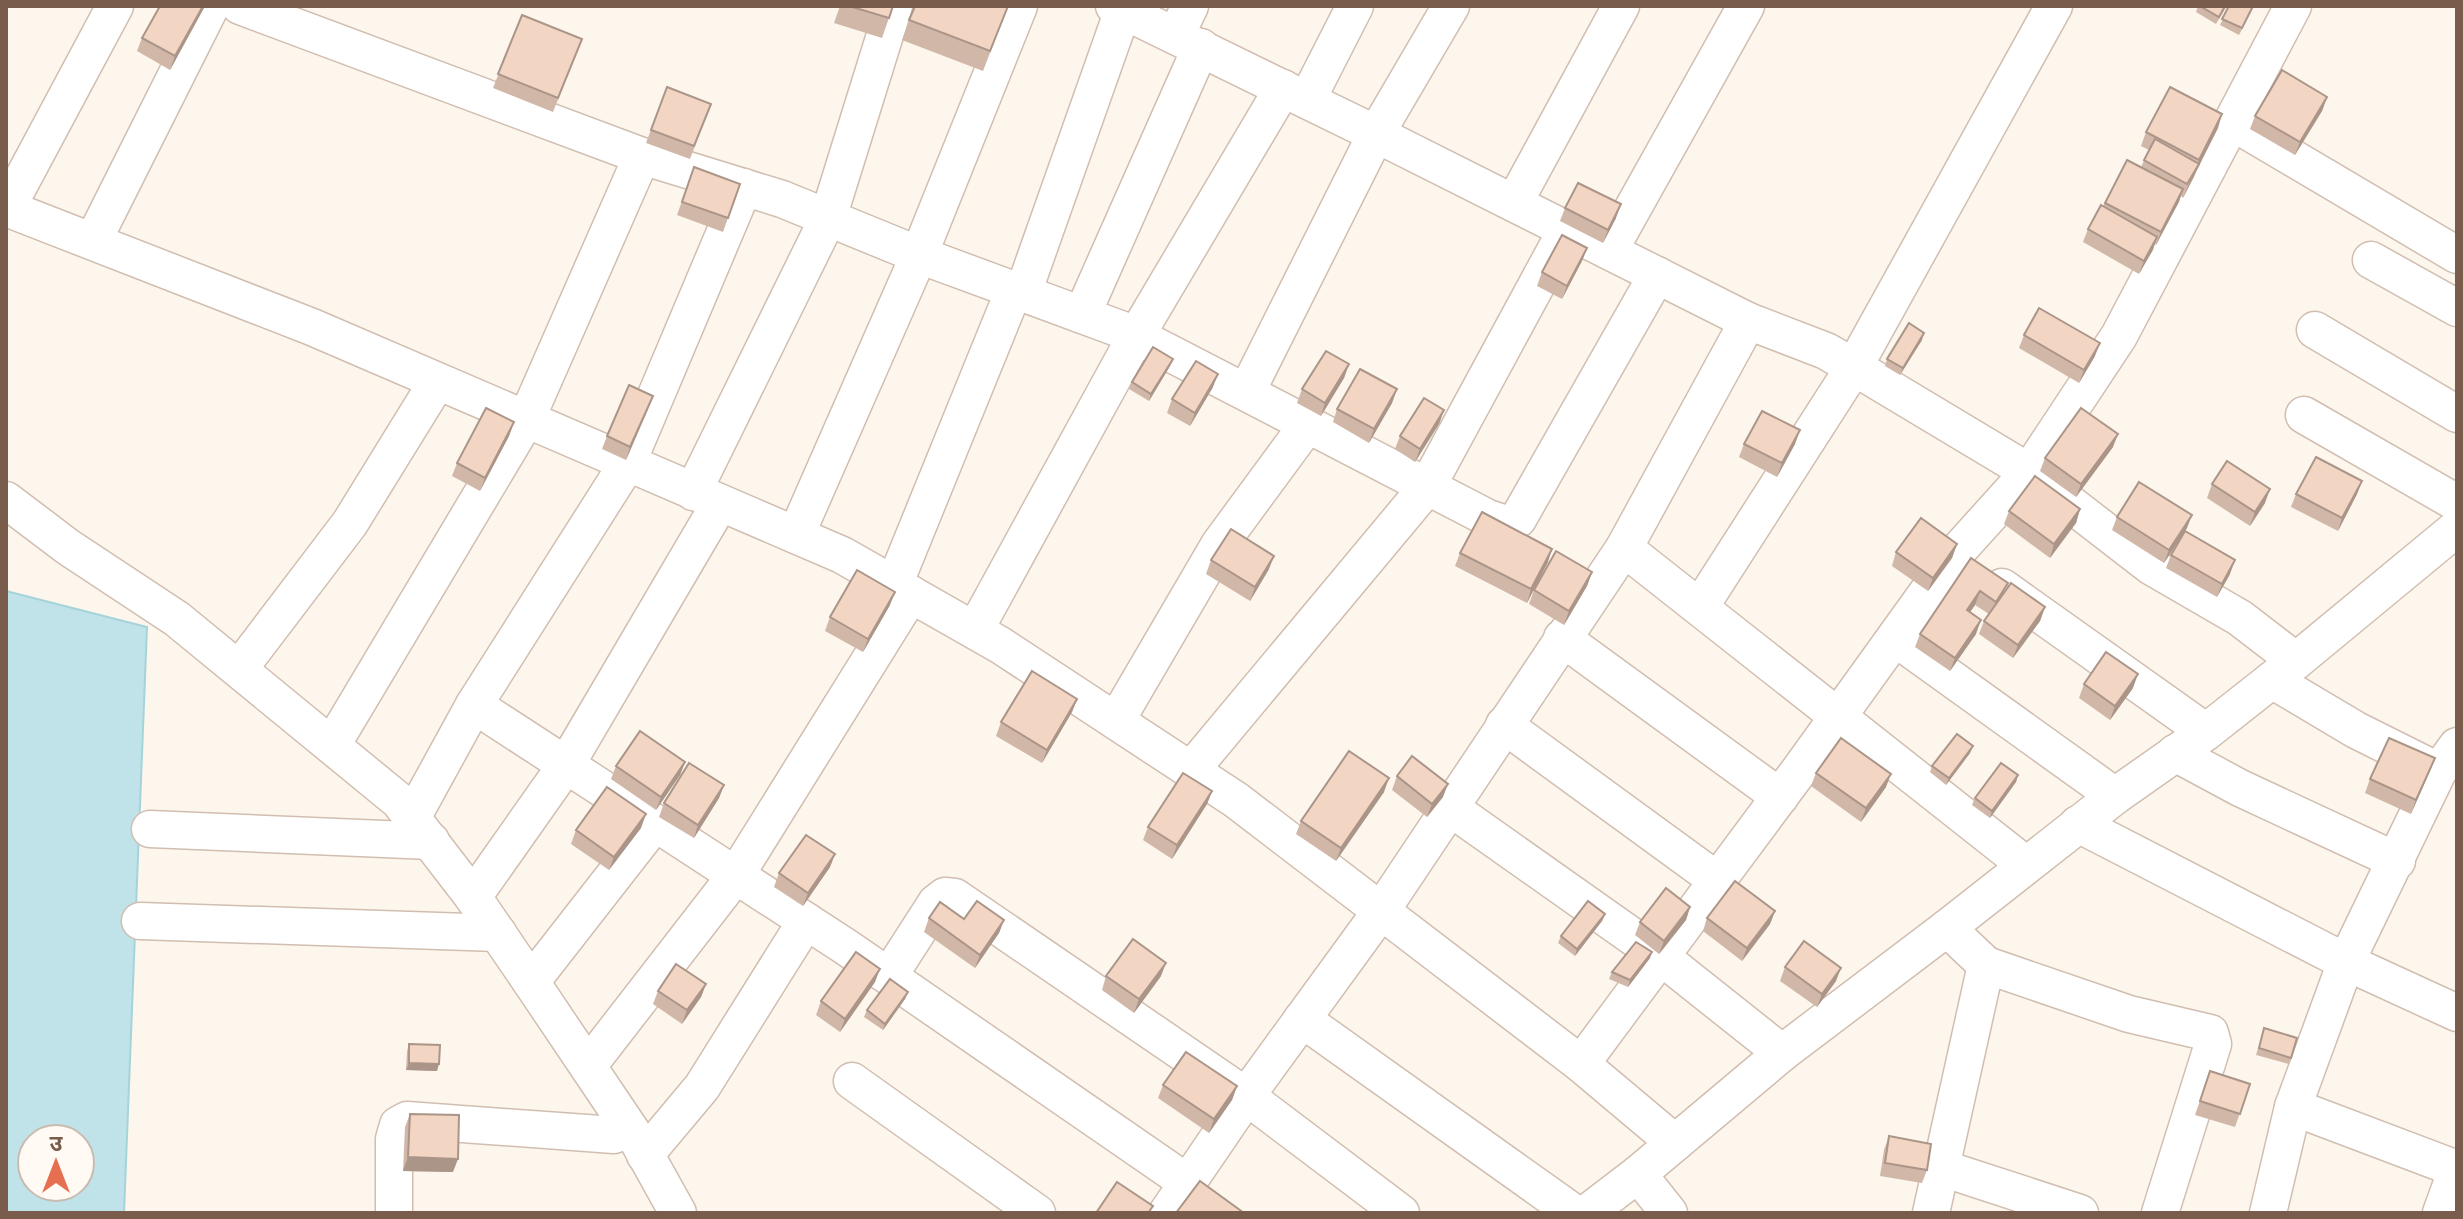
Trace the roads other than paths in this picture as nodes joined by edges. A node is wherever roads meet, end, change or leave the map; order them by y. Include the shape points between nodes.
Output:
1 (115, 6) edge
2 (211, 6) edge
3 (240, 6) edge
4 (894, 6) edge
5 (1019, 6) edge
6 (1355, 6) edge
7 (1451, 6) edge
8 (1621, 6) edge
9 (1746, 6) edge
10 (2054, 6) edge
11 (2293, 6) edge
12 (1118, 8) edge
13 (1189, 29) edge
14 (1295, 94) junction
15 (2232, 122) junction
16 (1376, 134) junction
17 (642, 156) junction
18 (744, 187) junction
19 (1514, 203) junction
20 (6, 208) edge
21 (828, 218) junction
22 (1567, 229) junction
23 (93, 241) junction
24 (1609, 251) junction
25 (919, 255) junction
26 (2457, 255) edge
27 (2371, 260) dead end
28 (1657, 275) junction
29 (1018, 292) junction
30 (2457, 308) edge
31 (1082, 315) junction
32 (1748, 321) junction
33 (2315, 330) dead end
34 (1136, 336) junction
35 (1854, 367) junction
36 (437, 382) junction
37 (1247, 391) junction
38 (2457, 414) edge
39 (2304, 415) dead end
40 (526, 420) junction
41 (1308, 424) junction
42 (627, 464) junction
43 (2029, 472) junction
44 (1427, 487) junction
45 (707, 497) junction
46 (6, 500) edge
47 (2457, 503) edge
48 (2457, 528) edge
49 (796, 535) junction
50 (1624, 548) junction
51 (1955, 554) junction
52 (902, 589) junction
53 (1700, 607) junction
54 (975, 630) junction
55 (1562, 638) junction
56 (1895, 638) junction
57 (239, 669) junction
58 (2284, 671) junction
59 (474, 705) junction
60 (1839, 716) junction
61 (1116, 721) junction
62 (1504, 725) junction
63 (2206, 732) junction
64 (332, 745) junction
65 (2175, 753) junction
66 (566, 765) junction
67 (2451, 766) edge
68 (1191, 770) junction
69 (2115, 796) junction
70 (1780, 797) junction
71 (1449, 807) junction
72 (655, 823) junction
73 (2078, 824) junction
74 (422, 828) junction
75 (150, 829) dead end
76 (2397, 861) junction
77 (2026, 865) junction
78 (736, 875) junction
79 (1718, 881) junction
80 (473, 897) junction
81 (1381, 911) junction
82 (140, 921) dead end
83 (806, 921) junction
84 (1947, 928) junction
85 (498, 933) junction
86 (1660, 956) junction
87 (2346, 962) junction
88 (1986, 965) junction
89 (889, 976) junction
90 (531, 982) junction
91 (2457, 1013) edge
92 (1302, 1019) junction
93 (1782, 1053) junction
94 (1581, 1064) junction
95 (588, 1066) junction
96 (852, 1081) dead end
97 (1246, 1096) junction
98 (2293, 1107) junction
99 (614, 1135) dead end
100 (1675, 1143) junction
101 (645, 1155) junction
102 (1942, 1168) junction
103 (2457, 1169) edge
104 (1638, 1174) junction
105 (1188, 1183) junction
106 (394, 1213) edge
107 (678, 1213) edge
108 (1037, 1213) edge
109 (1167, 1213) edge
110 (1401, 1213) edge
111 (1574, 1213) edge
112 (1587, 1213) edge
113 (1669, 1213) edge
114 (1931, 1213) edge
115 (2080, 1213) edge
116 (2160, 1213) edge
117 (2268, 1213) edge
118 (2441, 1213) edge

1 - 20 street
2 - 23 street
3 - 17 street
4 - 21 street
5 - 25 street
6 - 14 street
7 - 16 street
8 - 19 street
9 - 24 street
10 - 35 street
11 - 15 street
12 - 13 street
12 - 29 street
13 - 14 street
13 - 31 street
14 - 16 street
14 - 34 street
15 - 26 street
15 - 43 street via 2119,336
16 - 19 street
16 - 37 street
17 - 18 street
17 - 40 street
18 - 21 street
18 - 42 street
19 - 22 street
20 - 23 street
21 - 25 street
21 - 45 street
22 - 24 street
22 - 44 street
23 - 36 street
24 - 28 street
25 - 29 street
25 - 49 street
27 - 30 street
28 - 32 street
28 - 44 street via 1518,519 1506,524 1488,518
29 - 31 street
29 - 52 street
31 - 34 street
32 - 35 street
32 - 50 street
33 - 38 street
34 - 37 street
34 - 54 street
35 - 43 street
35 - 53 street
36 - 40 street
36 - 57 street via 350,523
37 - 41 street
39 - 47 street
40 - 42 street
40 - 64 street
41 - 44 street
41 - 61 street via 1219,545
42 - 45 street
42 - 59 street
43 - 51 street
43 - 58 street via 2152,567 2240,618
44 - 68 street
45 - 49 street
45 - 66 street
46 - 57 street via 177,619
48 - 58 street
49 - 52 street
50 - 53 street
50 - 55 street
51 - 56 street
51 - 63 street
52 - 54 street
52 - 78 street
53 - 60 street
54 - 61 street
55 - 62 street
55 - 70 street
56 - 60 street
56 - 69 street
57 - 64 street
58 - 63 street
58 - 67 street via 2356,730
59 - 66 street
59 - 74 street
60 - 70 street
60 - 77 street
61 - 68 street
62 - 71 street
62 - 79 street
63 - 65 street
64 - 74 street via 399,801
65 - 69 street
65 - 76 street
66 - 72 street
66 - 80 street
67 - 76 street
68 - 81 street
69 - 73 street
70 - 79 street
71 - 81 street
71 - 86 street
72 - 78 street
72 - 90 street
73 - 77 street
73 - 87 street
74 - 75 street
74 - 80 street
76 - 87 street
77 - 84 street
78 - 83 street
78 - 95 street
79 - 86 street
80 - 85 street
81 - 92 street
81 - 94 street
82 - 85 street
83 - 89 street
83 - 101 street via 702,1087
84 - 88 street
84 - 93 street
85 - 90 street
86 - 93 street
86 - 94 street
87 - 91 street
87 - 98 street
88 - 102 street
88 - 116 street via 2129,1014 2210,1033 2213,1044
89 - 97 street via 936,903 955,897
89 - 105 street
90 - 95 street
92 - 97 street
92 - 111 street
93 - 100 street
94 - 100 street
95 - 101 street
96 - 108 street
97 - 105 street
97 - 110 street
98 - 103 street
98 - 117 street
99 - 106 street via 407,1120 398,1125 394,1139
100 - 104 street
101 - 107 street
102 - 114 street
102 - 115 street
103 - 118 street
104 - 112 street
104 - 113 street
105 - 109 street

